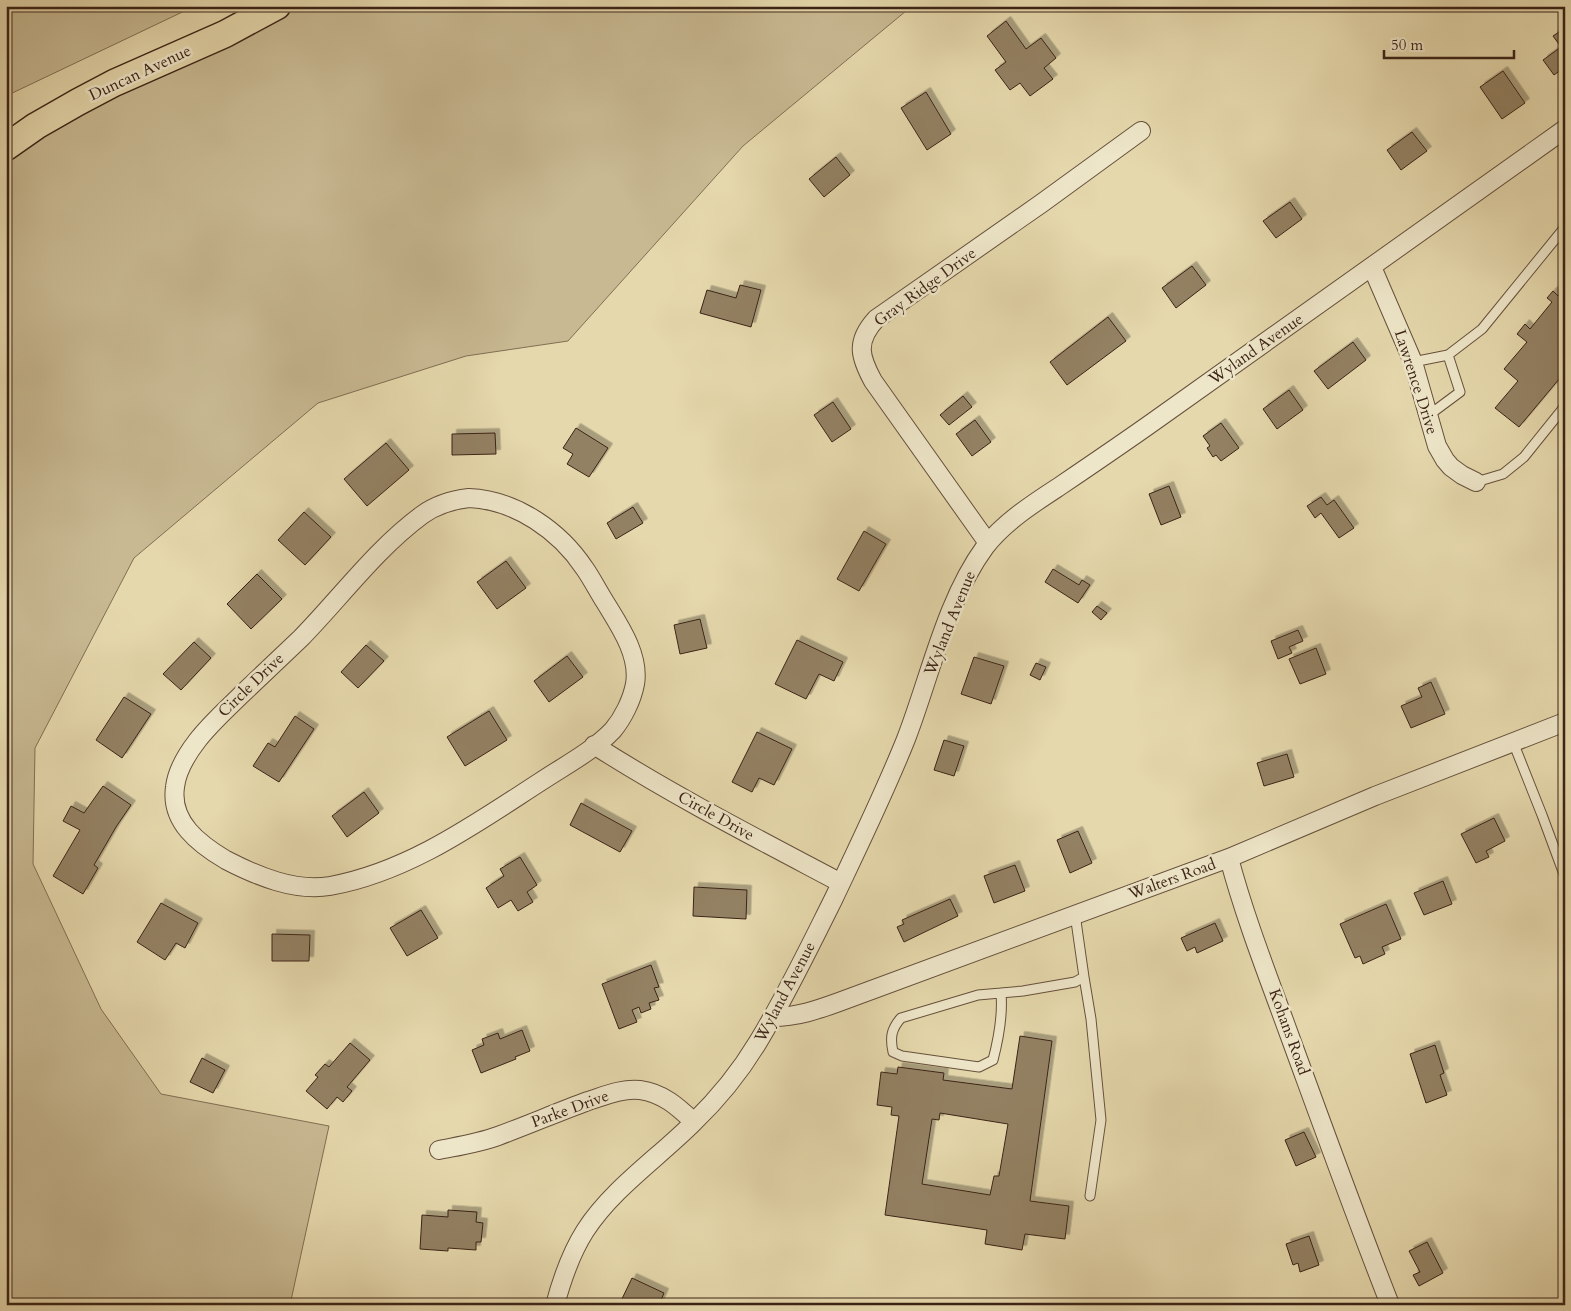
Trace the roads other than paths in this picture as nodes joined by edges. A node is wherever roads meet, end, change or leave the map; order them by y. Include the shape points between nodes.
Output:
1 (277, 6) edge
2 (1565, 129) edge
3 (1141, 131) dead end
4 (6, 147) edge
5 (1565, 227) edge
6 (1372, 267) junction
7 (1448, 355) junction
8 (1412, 362) junction
9 (1565, 406) edge
10 (1429, 415) junction
11 (1476, 482) joint
12 (988, 543) junction
13 (1565, 722) edge
14 (1513, 742) junction
15 (594, 745) junction
16 (1229, 858) junction
17 (1565, 877) edge
18 (841, 883) junction
19 (1075, 914) junction
20 (1084, 977) junction
21 (1000, 993) junction
22 (773, 1016) junction
23 (694, 1122) junction
24 (439, 1150) dead end
25 (1090, 1196) dead end
26 (554, 1305) edge
27 (1387, 1305) edge

1 - 4 main road, Duncan Avenue via 224,34 114,83 36,126
2 - 6 street, Wyland Avenue
3 - 12 street, Gray Ridge Drive via 876,319 865,333 861,353 873,381
5 - 7 lane via 1482,329
6 - 8 street, Lawrence Drive
6 - 12 street, Wyland Avenue via 1020,514
7 - 8 lane
7 - 10 lane via 1460,392
8 - 10 street, Lawrence Drive
9 - 11 lane via 1524,458 1503,474
10 - 11 street, Lawrence Drive via 1437,446 1445,460 1462,476
12 - 18 street, Wyland Avenue via 955,603 906,740
13 - 14 street, Walters Road
14 - 16 street, Walters Road
14 - 17 lane
15 - 15 street, Circle Drive via 469,828 431,849 381,872 324,887 301,886 242,868 197,841 180,820 176,808 175,787 181,766 199,738 218,717 400,534 438,505 459,499 497,501 527,515 565,544 578,558 619,626 628,643 636,681 618,723
15 - 18 street, Circle Drive via 717,817
16 - 19 street, Walters Road
16 - 27 street, Kohans Road via 1237,889 1389,1302
18 - 22 street, Wyland Avenue
19 - 20 lane
19 - 22 street, Walters Road via 811,1012
20 - 21 lane via 1075,982
20 - 25 lane via 1100,1120
21 - 21 lane via 978,995 901,1018 893,1026 894,1052 902,1056 980,1067 993,1060 1002,1009
22 - 23 street, Wyland Avenue via 724,1092
23 - 24 street, Parke Drive via 662,1096 639,1090 623,1091 481,1142
23 - 26 street, Wyland Avenue via 600,1212 577,1244

